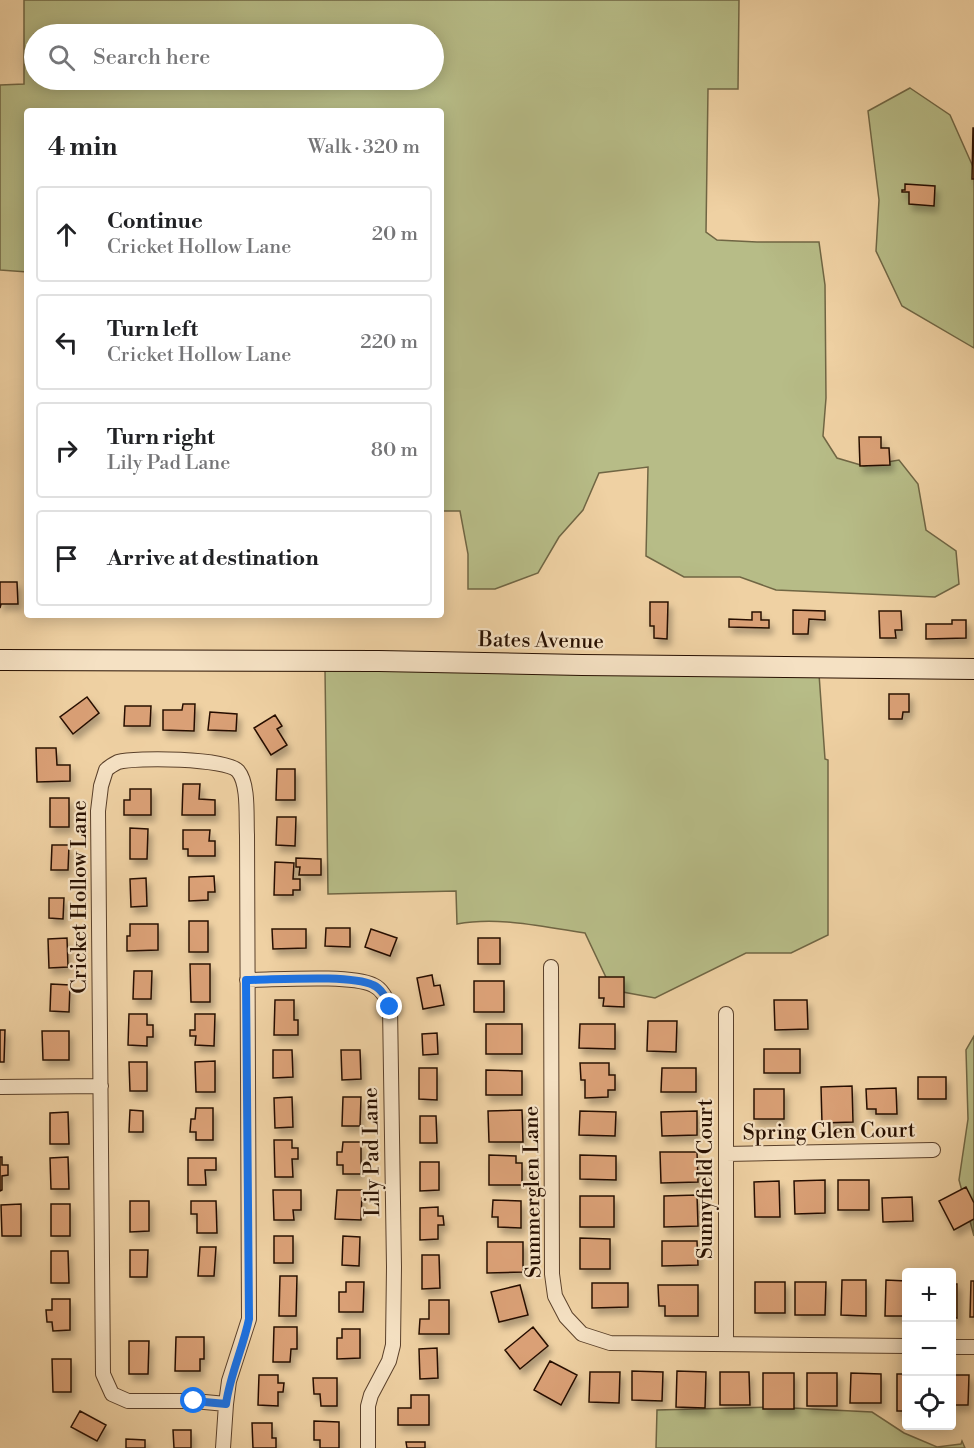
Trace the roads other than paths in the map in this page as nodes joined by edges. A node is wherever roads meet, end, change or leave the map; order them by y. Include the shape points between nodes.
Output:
1 (0, 660) edge
2 (974, 669) edge
3 (551, 967) dead end
4 (246, 980) junction
5 (726, 1014) dead end
6 (100, 1086) junction
7 (0, 1087) edge
8 (933, 1150) dead end
9 (726, 1154) junction
10 (726, 1344) junction
11 (902, 1346) edge
12 (956, 1347) edge
13 (974, 1347) edge
14 (226, 1404) junction
15 (223, 1448) edge
16 (368, 1448) edge

1 - 2 street, Bates Avenue via 379,660
3 - 10 street, Summerglen Lane via 555,1296 566,1317 582,1334 610,1343
4 - 6 street, Cricket Hollow Lane via 246,835 244,787 239,772 216,762 198,761 140,760 111,766 101,786 98,811
4 - 14 street, Cricket Hollow Lane via 249,1319 229,1381
4 - 16 street, Lily Pad Lane via 351,980 373,984 390,1007 393,1345 368,1406
5 - 9 street, Sunnyfield Court
6 - 7 street
6 - 14 street, Cricket Hollow Lane via 106,1384 112,1394 128,1401
8 - 9 street, Spring Glen Court
9 - 10 street, Sunnyfield Court
10 - 11 street, Summerglen Lane
12 - 13 street
14 - 15 street, Cricket Hollow Lane

